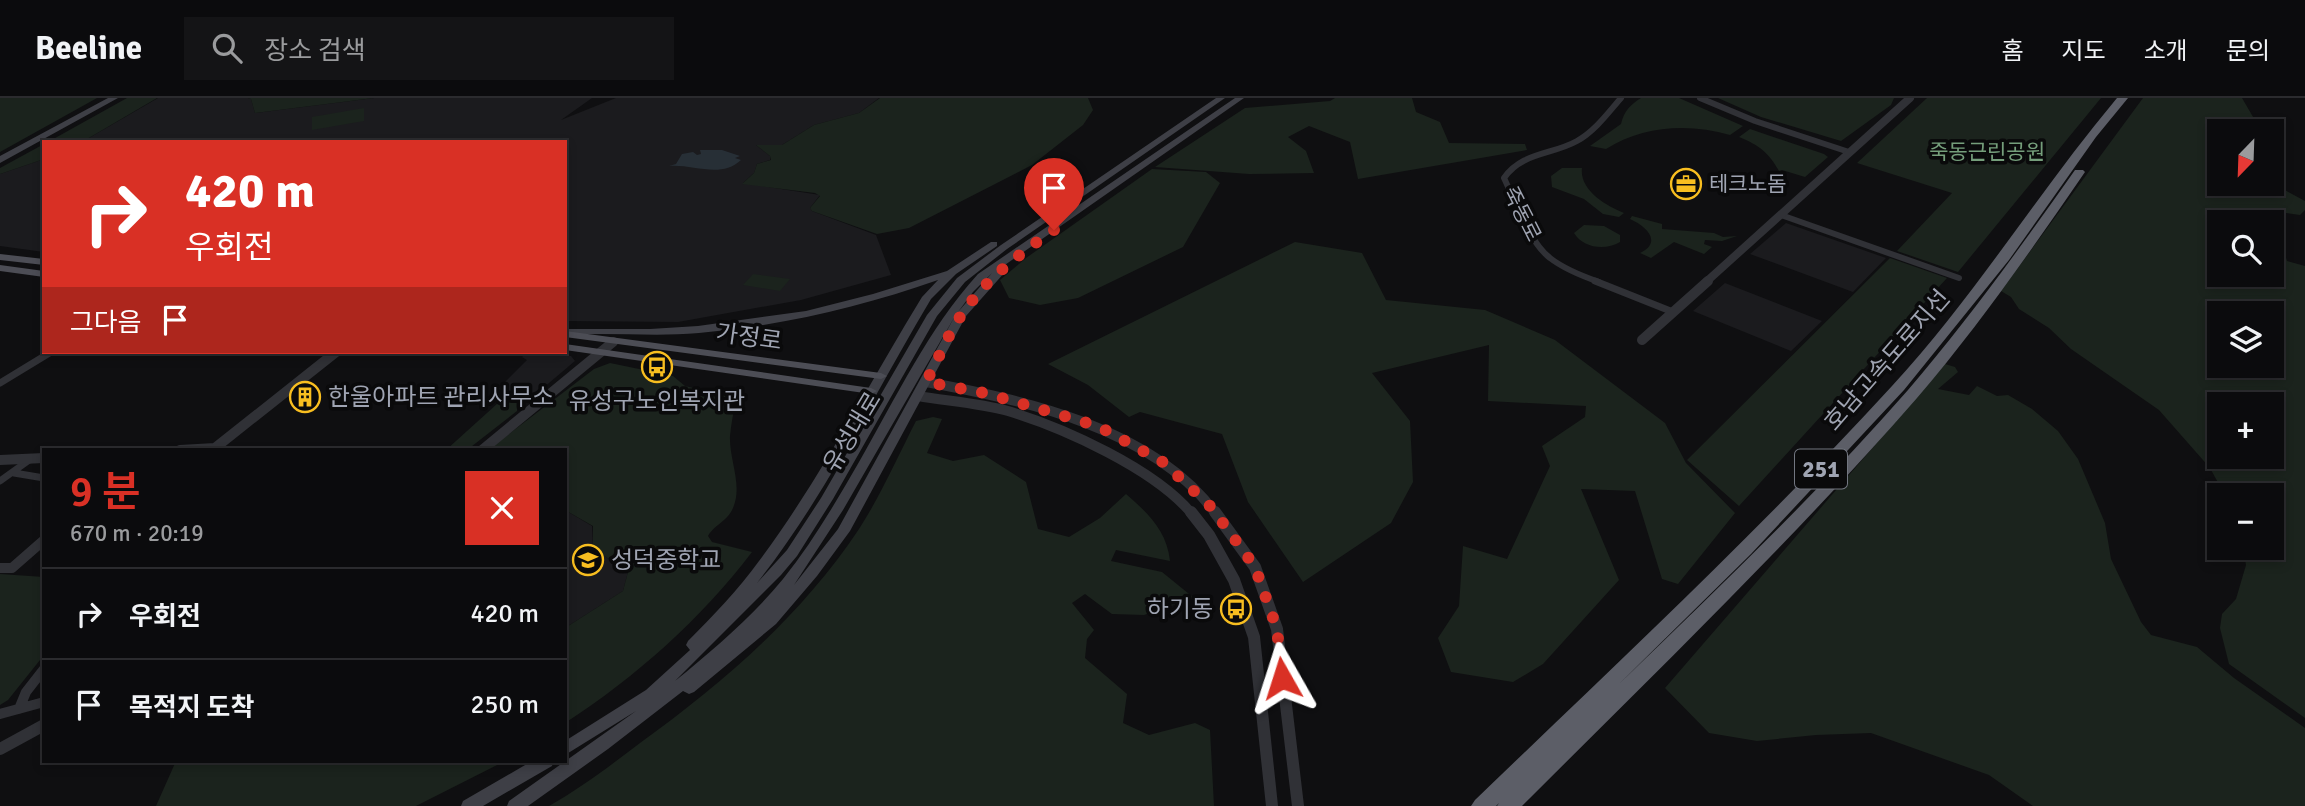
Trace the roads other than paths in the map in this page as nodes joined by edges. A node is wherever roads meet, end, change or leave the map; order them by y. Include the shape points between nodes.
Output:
1 (114, 98) edge
2 (1222, 98) edge
3 (1240, 98) edge
4 (1621, 98) edge
5 (1700, 98) edge
6 (1910, 98) edge
7 (2123, 98) edge
8 (2134, 98) edge
9 (1145, 150) junction
10 (1849, 152) junction
11 (1156, 155) junction
12 (0, 160) edge
13 (1781, 215) junction
14 (0, 257) edge
15 (42, 262) edge
16 (0, 268) edge
17 (953, 272) junction
18 (42, 274) edge
19 (1959, 278) dead end
20 (1673, 312) junction
21 (926, 326) joint
22 (941, 327) joint
23 (567, 333) edge
24 (567, 333) edge
25 (1642, 340) dead end
26 (613, 342) junction
27 (567, 347) edge
28 (601, 352) junction
29 (48, 354) edge
30 (333, 354) edge
31 (881, 376) junction
32 (926, 382) junction
33 (0, 383) edge
34 (871, 391) junction
35 (918, 396) junction
36 (215, 448) edge
37 (484, 448) edge
38 (863, 451) junction
39 (38, 458) edge
40 (0, 460) edge
41 (14, 473) junction
42 (42, 478) edge
43 (0, 481) edge
44 (42, 542) edge
45 (0, 568) edge
46 (42, 672) edge
47 (42, 703) edge
48 (19, 709) junction
49 (1591, 713) junction
50 (0, 714) edge
51 (42, 726) edge
52 (591, 733) junction
53 (601, 746) junction
54 (567, 748) edge
55 (0, 749) edge
56 (543, 763) edge
57 (469, 806) edge
58 (515, 806) edge
59 (1272, 806) edge
60 (1298, 806) edge
61 (1471, 806) edge
62 (1482, 806) edge
63 (1508, 806) edge
64 (1516, 806) edge

1 - 12 main road
2 - 9 main road, 유성대로
3 - 11 main road, 유성대로
4 - 20 street, 죽동로 via 1584,136 1519,162 1504,178 1530,232 1548,257 1573,272
5 - 10 street
6 - 10 street
7 - 49 highway, 호남고속도로지선 / 251 via 1899,387
8 - 49 highway, 호남고속도로지선 / 251 via 2016,262 1913,393 1760,558
9 - 17 main road
9 - 21 main road, 유성대로 via 980,264 945,298
10 - 13 street
11 - 22 main road, 유성대로 via 1000,261 965,292
11 - 32 main road via 1115,189 1008,262 961,315
13 - 19 street
13 - 20 street
14 - 15 main road
16 - 18 main road
17 - 23 main road via 859,302 792,316 660,333
17 - 31 main road via 927,297
20 - 25 street
21 - 38 main road, 유성대로
22 - 38 main road, 유성대로
24 - 26 main road, 가정로
26 - 28 street
26 - 31 main road, 가정로
27 - 28 main road, 가정로
28 - 34 main road, 가정로
28 - 37 street
29 - 33 street
30 - 36 street
31 - 32 main road, 가정로
31 - 34 main road
32 - 35 main road
32 - 60 street via 985,393 1098,426 1163,462 1212,508 1255,567 1277,629
34 - 35 main road
34 - 52 main road via 793,526 758,575 698,640
35 - 53 main road via 842,531 771,620 687,689
35 - 59 street via 1007,411 1100,447 1178,497 1209,535 1234,580 1254,637
38 - 52 main road, 유성대로 via 766,583 651,694
38 - 53 main road, 유성대로 via 792,577 724,648
39 - 40 street
39 - 41 street
41 - 42 street
41 - 43 street
44 - 45 street via 12,568
46 - 48 street
47 - 48 street
48 - 50 street
49 - 61 highway
49 - 62 highway, 호남고속도로지선 / 251
49 - 63 highway, 호남고속도로지선 / 251
49 - 64 highway
51 - 55 street
52 - 54 main road, 유성대로
53 - 58 main road, 유성대로
56 - 57 main road

